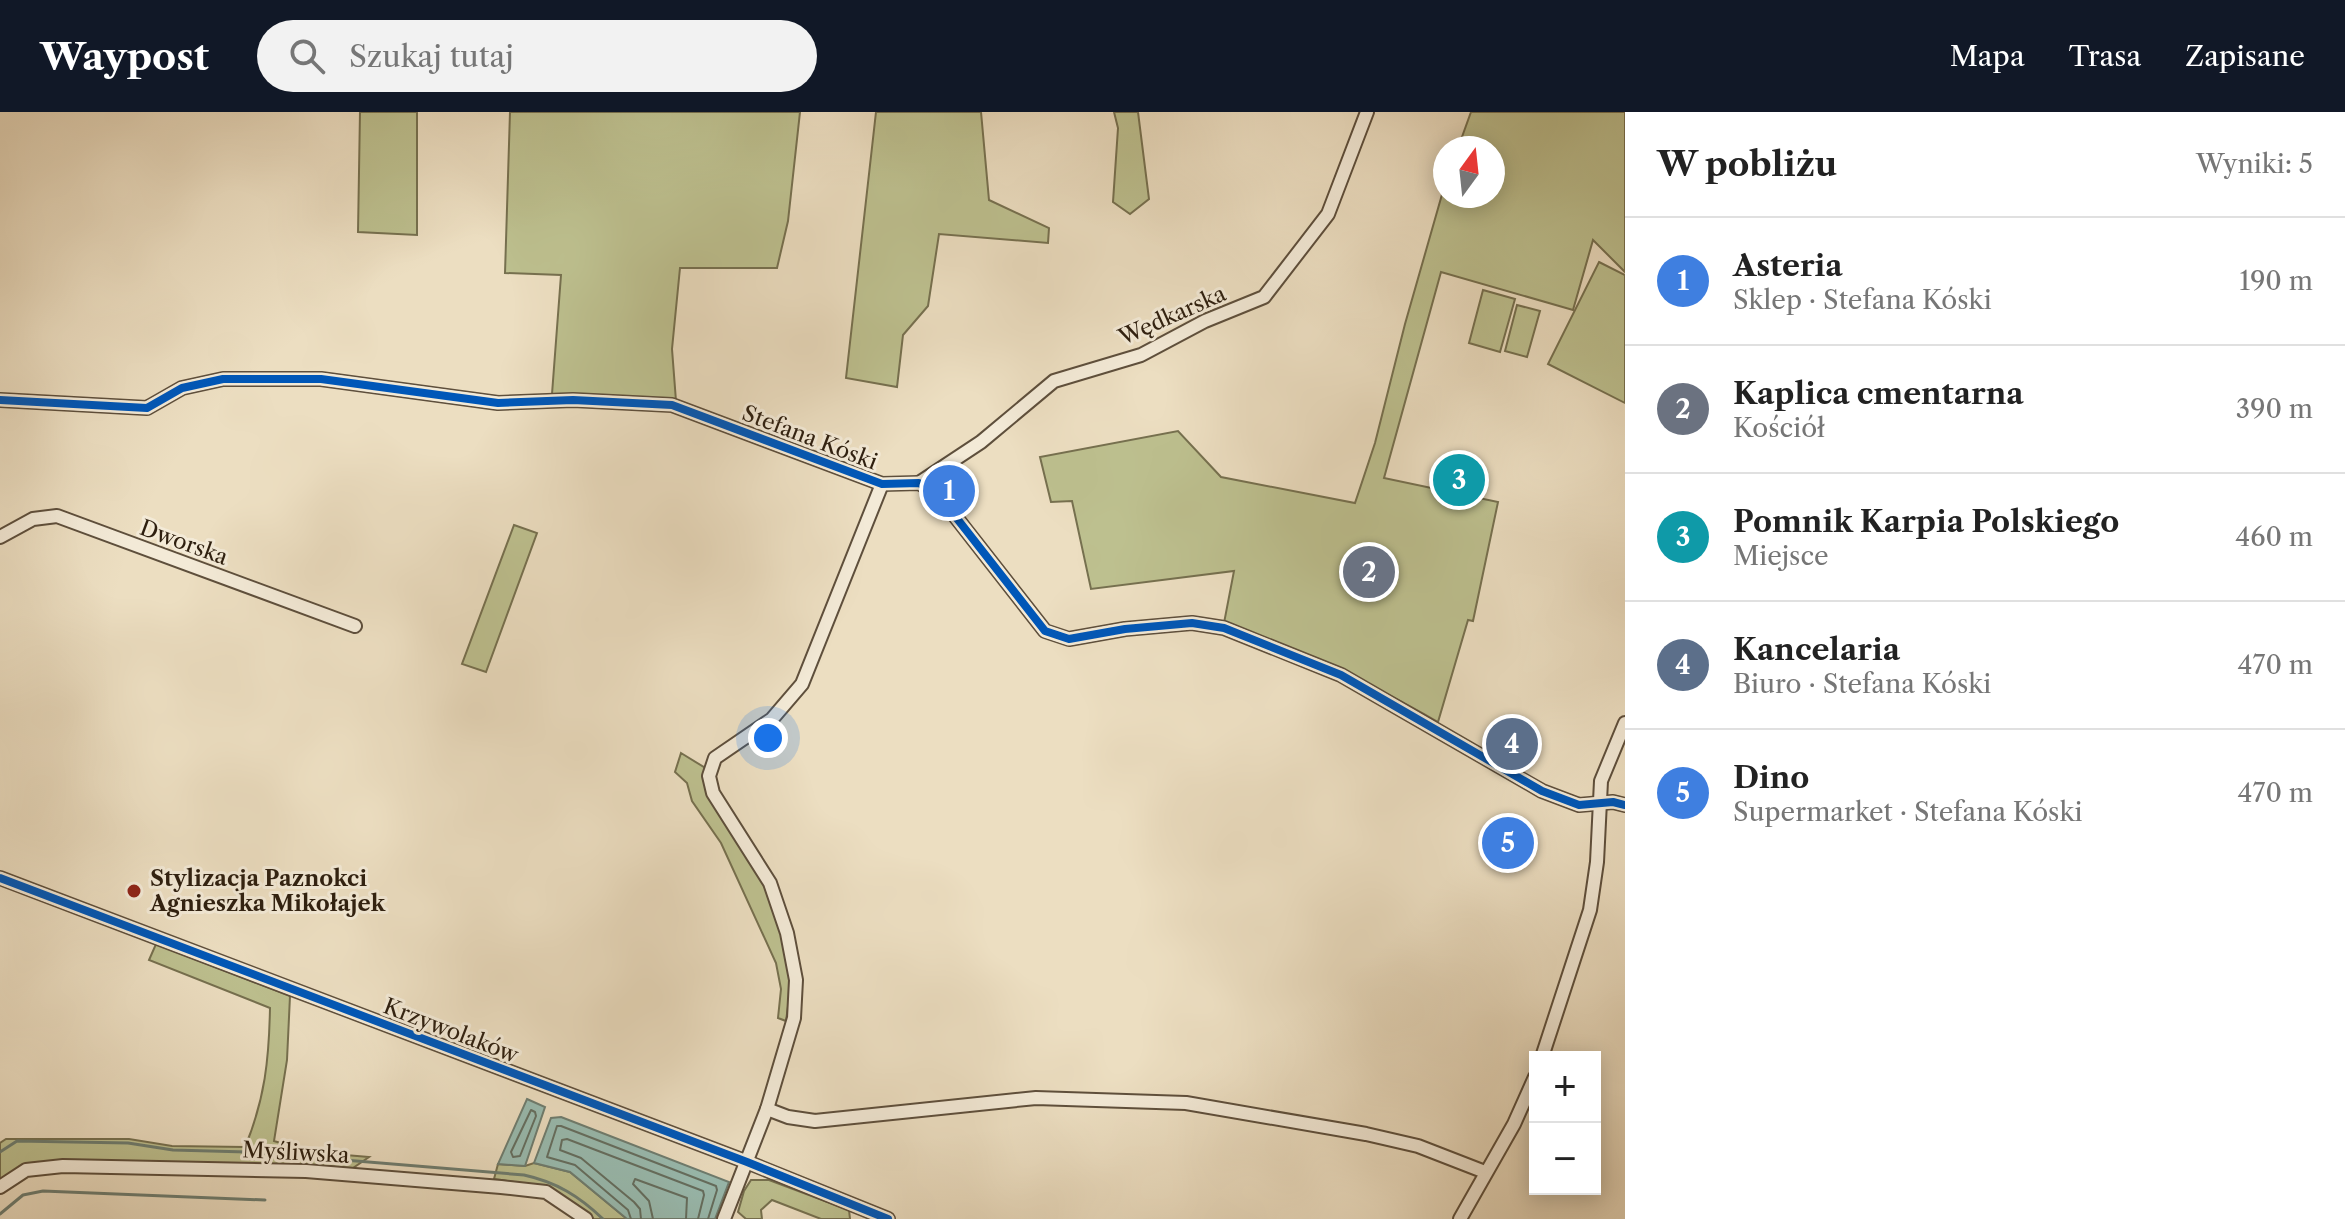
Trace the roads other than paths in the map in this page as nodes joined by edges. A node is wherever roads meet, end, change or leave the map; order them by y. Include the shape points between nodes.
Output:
1 (1367, 112) edge
2 (0, 400) edge
3 (919, 483) junction
4 (882, 484) junction
5 (0, 537) edge
6 (355, 626) dead end
7 (1625, 723) edge
8 (1599, 804) junction
9 (1625, 805) edge
10 (0, 878) edge
11 (1544, 1051) edge
12 (1529, 1090) edge
13 (767, 1109) junction
14 (747, 1162) junction
15 (1485, 1172) junction
16 (0, 1187) edge
17 (586, 1219) edge
18 (724, 1219) edge
19 (888, 1219) edge
20 (1460, 1219) edge

1 - 3 street, Wędkarska via 1328,214 1264,297 1141,355 1054,381 981,442
2 - 4 street, Stefana Kóski via 147,408 182,388 223,379 321,379 498,403 672,405
3 - 4 street, Stefana Kóski
3 - 8 street via 937,493 1045,631 1069,639 1192,623 1224,628 1341,675 1542,791 1579,805
4 - 13 street via 802,684 772,719 715,758 709,776 713,793 770,883 796,980 794,1018
5 - 6 street, Dworska via 33,519 57,516
7 - 8 street via 1604,770
8 - 9 street
8 - 11 street via 1590,910
10 - 14 street, Krzywolaków
12 - 15 street
13 - 14 street
13 - 15 street via 815,1121 1036,1098 1186,1103 1366,1134 1418,1146
14 - 18 street
14 - 19 street, Krzywolaków
15 - 20 street
16 - 17 street, Myśliwska via 26,1170 63,1166 306,1171 546,1192

